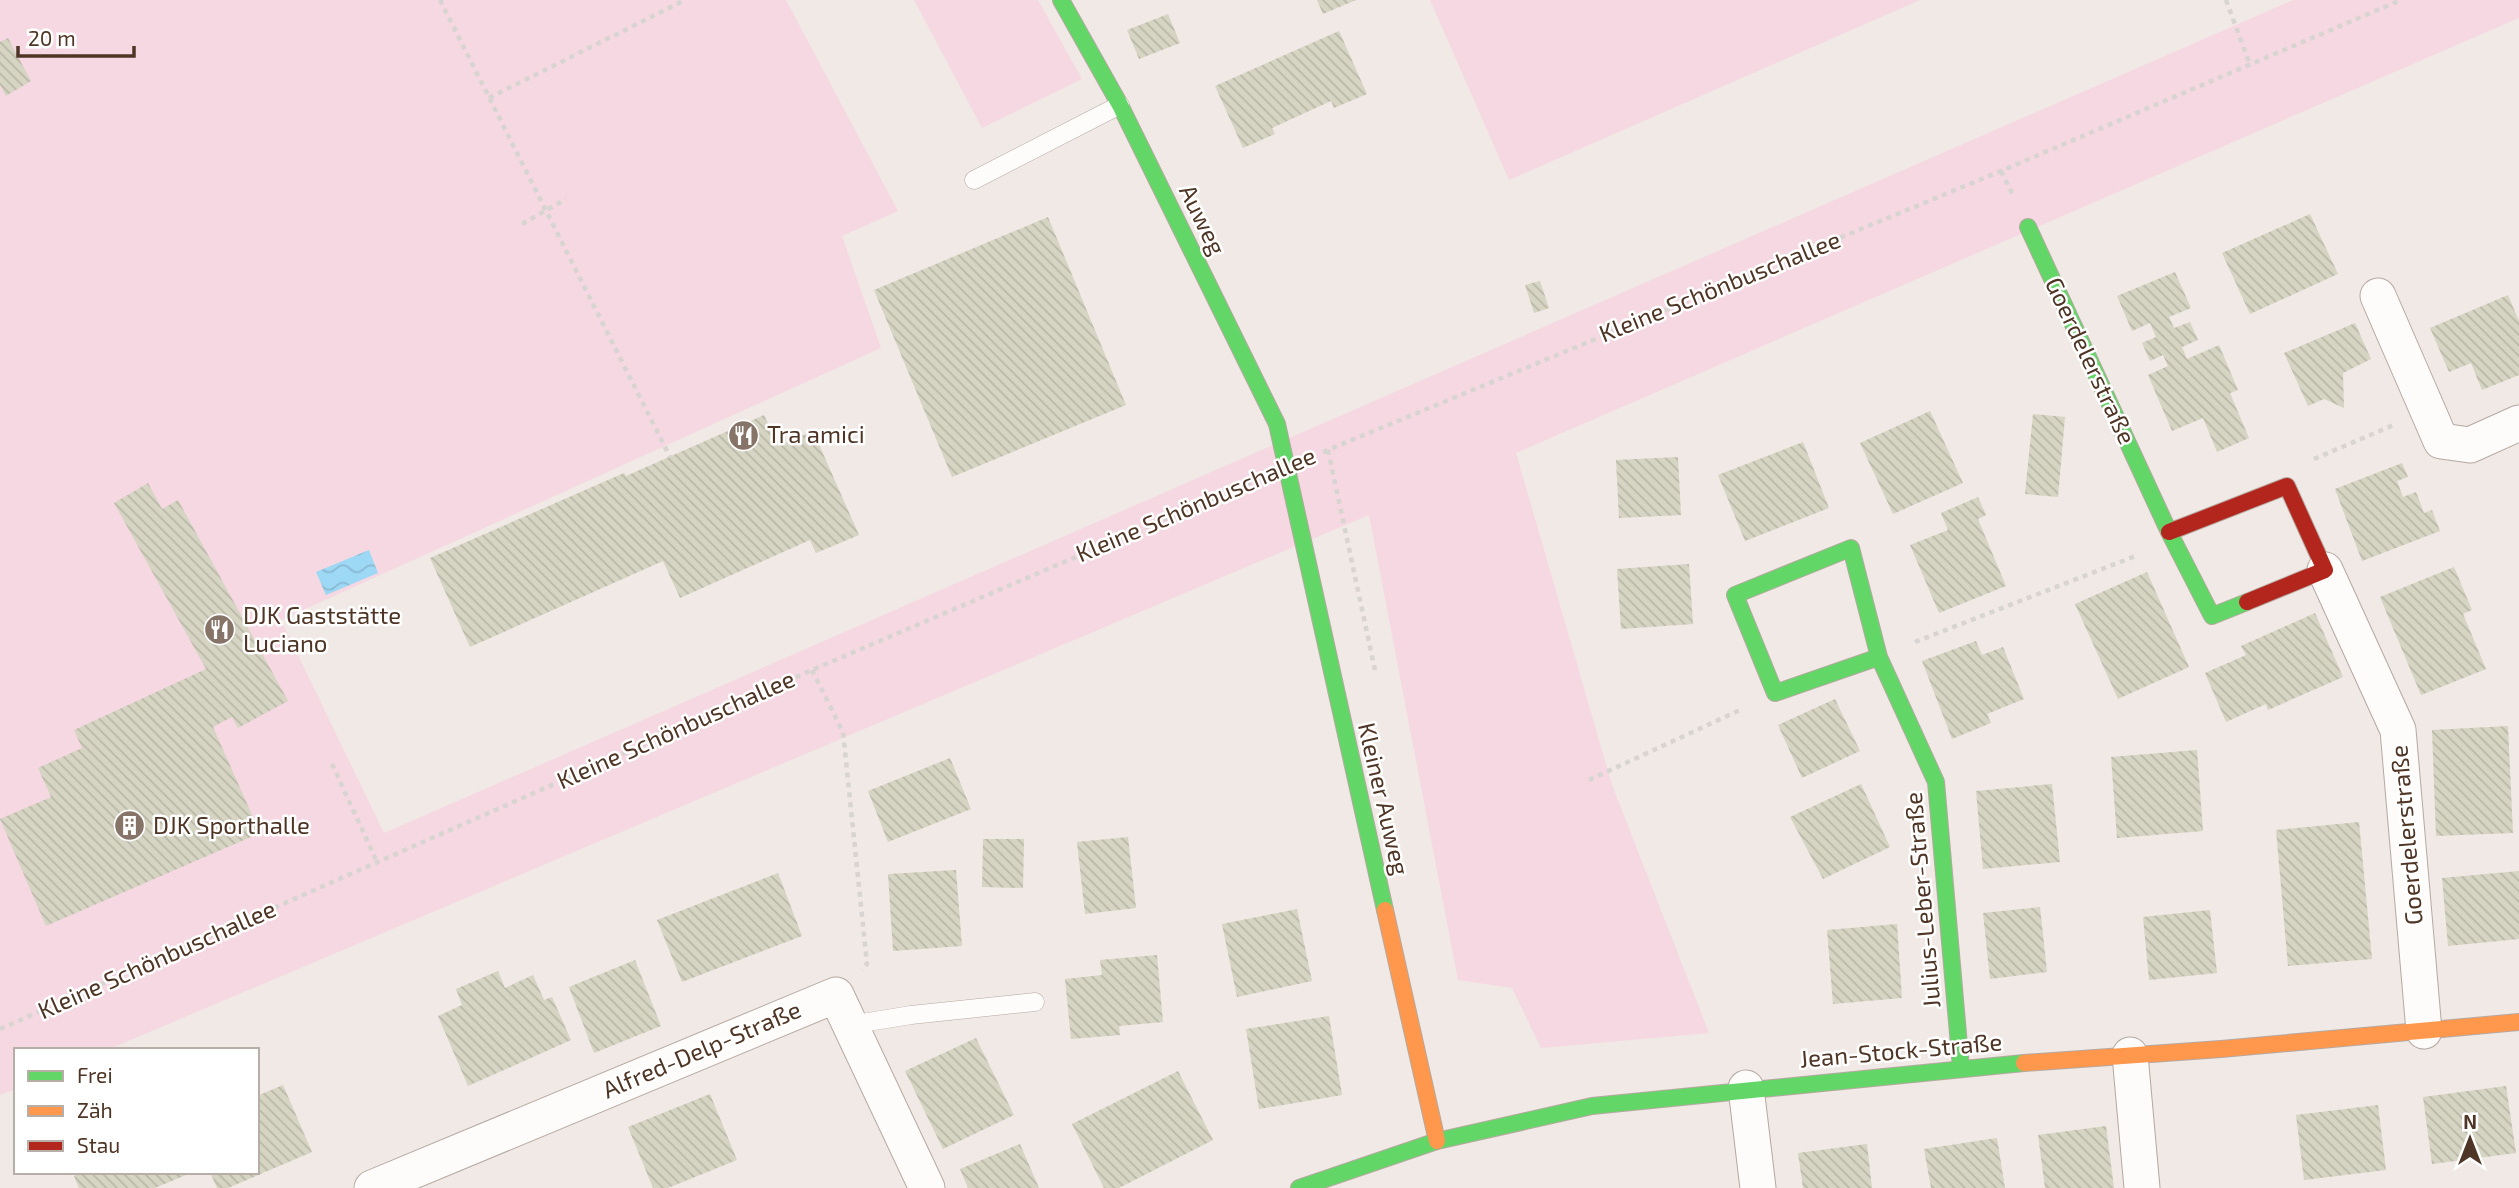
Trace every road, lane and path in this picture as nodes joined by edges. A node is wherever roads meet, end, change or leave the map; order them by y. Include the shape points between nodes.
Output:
1 (440, 0) edge
2 (685, 0) edge
3 (1061, 0) edge
4 (2226, 0) edge
5 (2400, 0) edge
6 (2250, 65) junction
7 (489, 98) junction
8 (1120, 105) junction
9 (974, 180) dead end
10 (566, 199) dead end
11 (546, 211) junction
12 (522, 224) dead end
13 (2028, 227) dead end
14 (2378, 296) dead end
15 (2426, 411) junction
16 (2519, 423) edge
17 (670, 457) dead end
18 (1288, 466) junction
19 (2287, 486) junction
20 (2169, 532) junction
21 (2325, 570) junction
22 (1880, 657) junction
23 (812, 670) junction
24 (1776, 694) junction
25 (332, 764) dead end
26 (1589, 780) dead end
27 (377, 862) junction
28 (1035, 1002) dead end
29 (843, 1010) junction
30 (2519, 1022) edge
31 (0, 1029) edge
32 (2424, 1031) junction
33 (2130, 1055) junction
34 (1961, 1068) junction
35 (1745, 1088) junction
36 (1437, 1141) junction
37 (372, 1188) edge
38 (928, 1188) edge
39 (1299, 1188) edge
40 (1758, 1188) edge
41 (2142, 1188) edge

1 - 7 path
2 - 7 path
3 - 8 street, Auweg
4 - 6 path
5 - 6 path, Kleine Schönbuschallee
6 - 18 path, Kleine Schönbuschallee
7 - 11 path
8 - 9 lane
8 - 18 street, Auweg via 1278,425
10 - 11 path
11 - 12 path
11 - 17 path
13 - 20 street, Goerdelerstraße
14 - 15 street
15 - 16 street via 2441,441 2470,445
15 - 19 path via 2299,466
18 - 23 path, Kleine Schönbuschallee
18 - 36 street, Kleiner Auweg
19 - 20 street
19 - 21 street, Goerdelerstraße
20 - 21 street, Goerdelerstraße via 2212,616
20 - 22 path via 2150,550
21 - 32 street, Goerdelerstraße via 2398,730
22 - 24 street
22 - 24 street, Julius-Leber-Straße via 1851,548 1735,595
22 - 34 street, Julius-Leber-Straße via 1936,782
23 - 27 path, Kleine Schönbuschallee
23 - 29 path via 843,732 867,964
24 - 26 path
25 - 27 path
27 - 31 path, Kleine Schönbuschallee
28 - 29 lane via 911,1015
29 - 37 street, Alfred-Delp-Straße
29 - 38 street
30 - 32 street, Jean-Stock-Straße
32 - 33 street, Jean-Stock-Straße
33 - 34 street, Jean-Stock-Straße
33 - 41 street
34 - 35 street, Jean-Stock-Straße
35 - 36 street, Jean-Stock-Straße via 1592,1106
35 - 40 street
36 - 39 street, Jean-Stock-Straße

